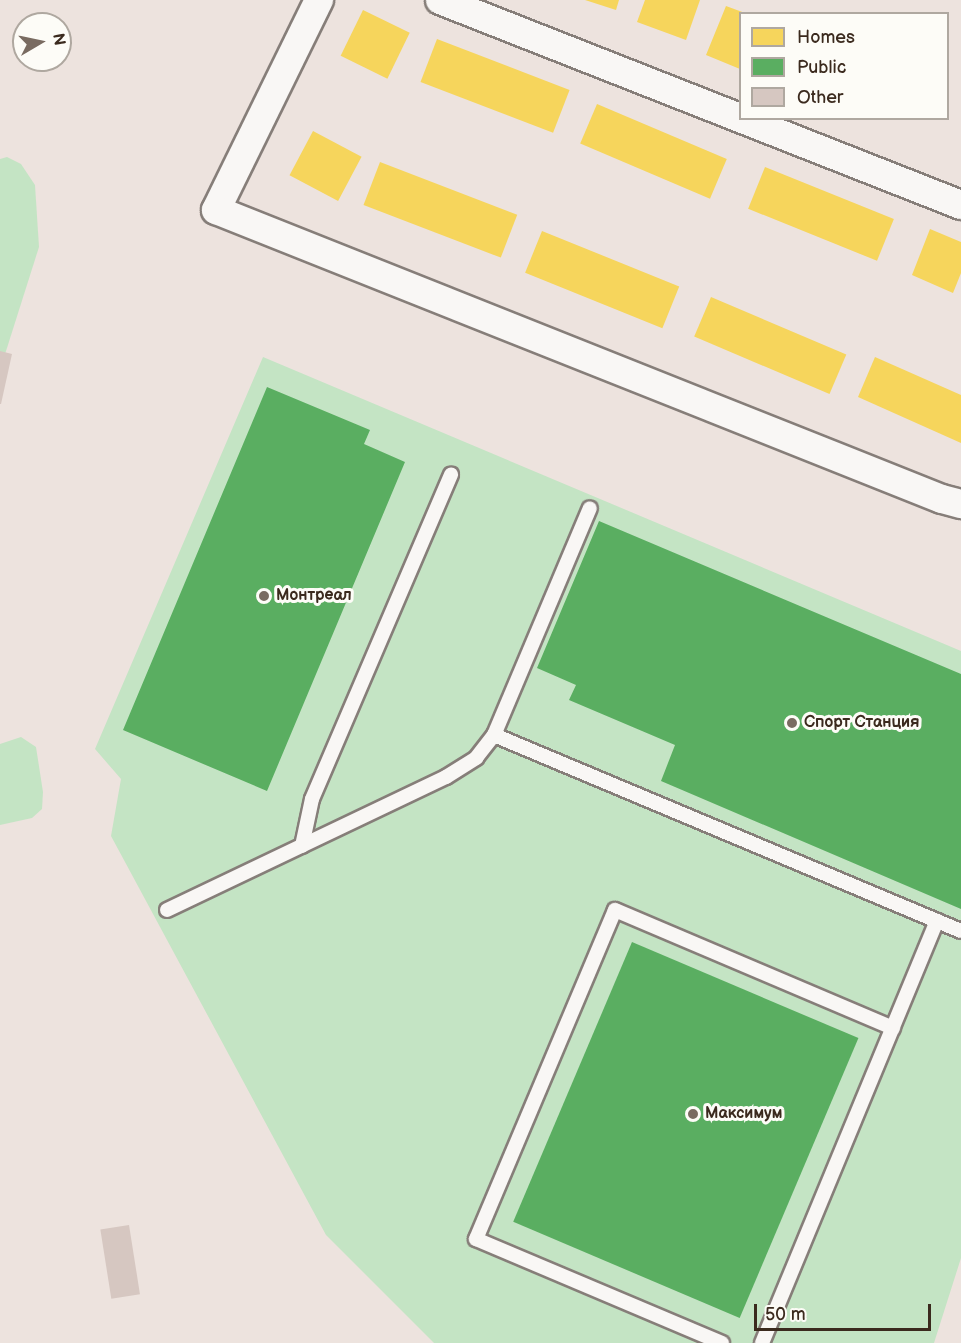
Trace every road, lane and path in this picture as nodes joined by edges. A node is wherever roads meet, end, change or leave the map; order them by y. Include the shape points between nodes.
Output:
1 (318, 0) edge
2 (440, 0) edge
3 (739, 118) edge
4 (743, 120) edge
5 (961, 206) edge
6 (451, 475) dead end
7 (961, 504) edge
8 (590, 508) dead end
9 (494, 735) junction
10 (302, 846) junction
11 (167, 910) dead end
12 (937, 921) junction
13 (961, 931) edge
14 (892, 1028) junction
15 (722, 1343) edge
16 (762, 1343) edge

1 - 7 street via 216,210
2 - 3 street
4 - 5 street
6 - 10 lane via 312,799
8 - 9 lane
9 - 10 lane via 476,758 446,777
9 - 12 lane
10 - 11 lane
12 - 13 lane
12 - 14 lane
14 - 15 lane via 615,910 476,1239
14 - 16 lane

